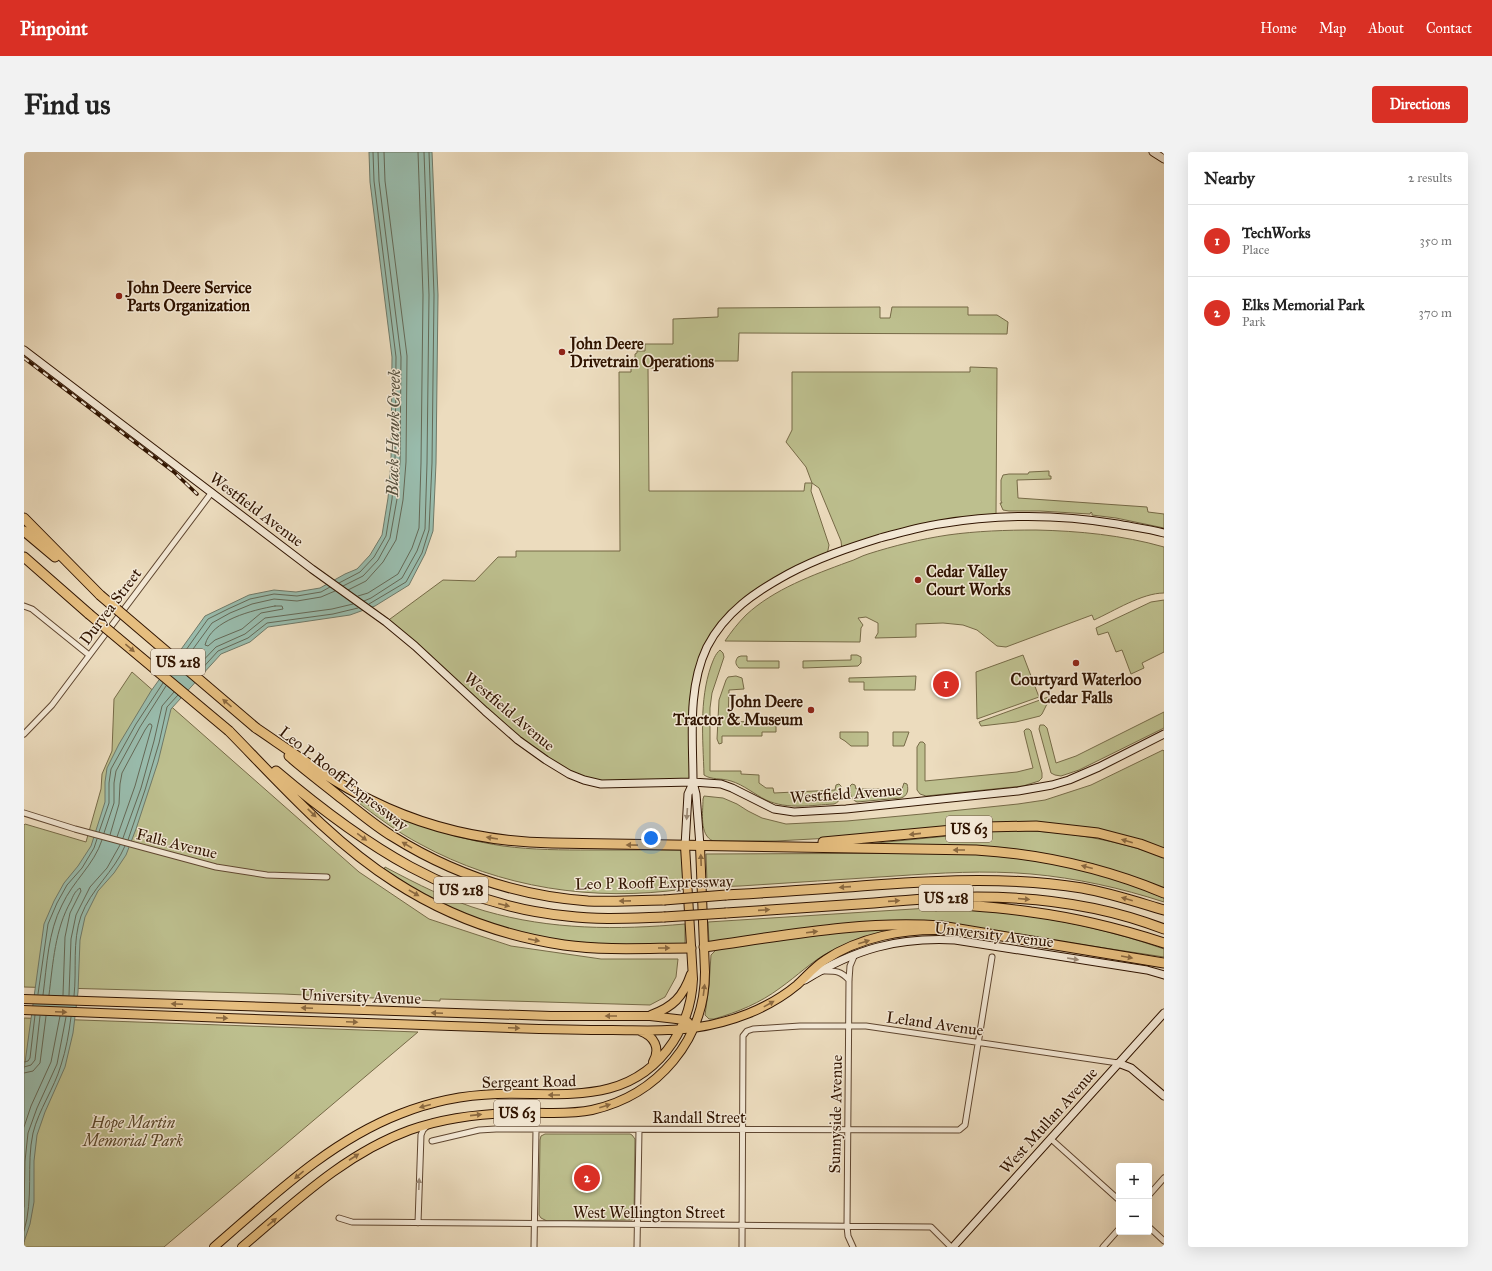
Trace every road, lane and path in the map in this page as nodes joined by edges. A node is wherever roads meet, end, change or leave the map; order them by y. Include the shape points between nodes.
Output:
1 (1153, 152) edge
2 (1164, 159) edge
3 (24, 350) edge
4 (212, 492) junction
5 (24, 518) edge
6 (24, 531) edge
7 (1164, 533) edge
8 (24, 557) edge
9 (24, 562) edge
10 (100, 595) junction
11 (80, 605) junction
12 (24, 606) edge
13 (89, 655) junction
14 (24, 734) edge
15 (1164, 734) edge
16 (300, 761) junction
17 (693, 782) junction
18 (285, 783) junction
19 (24, 813) edge
20 (685, 846) junction
21 (700, 846) junction
22 (771, 846) junction
23 (1164, 853) edge
24 (327, 877) dead end
25 (1164, 893) edge
26 (912, 900) junction
27 (1164, 910) edge
28 (1164, 929) edge
29 (992, 934) junction
30 (1164, 943) edge
31 (704, 946) junction
32 (691, 948) junction
33 (855, 954) junction
34 (992, 957) dead end
35 (1164, 963) edge
36 (692, 970) junction
37 (819, 971) junction
38 (1164, 975) edge
39 (849, 980) junction
40 (797, 985) junction
41 (24, 999) edge
42 (24, 1010) edge
43 (1164, 1013) edge
44 (650, 1016) junction
45 (685, 1020) junction
46 (849, 1026) junction
47 (695, 1028) junction
48 (681, 1029) junction
49 (637, 1030) junction
50 (978, 1043) junction
51 (1118, 1063) junction
52 (650, 1068) junction
53 (1164, 1096) edge
54 (431, 1123) junction
55 (536, 1130) junction
56 (639, 1130) junction
57 (743, 1130) junction
58 (847, 1130) junction
59 (1051, 1139) junction
60 (432, 1141) dead end
61 (1164, 1178) edge
62 (1152, 1192) edge
63 (1118, 1199) edge
64 (339, 1218) dead end
65 (418, 1223) junction
66 (535, 1224) junction
67 (638, 1225) junction
68 (742, 1225) junction
69 (847, 1226) junction
70 (1152, 1230) edge
71 (1116, 1232) edge
72 (1164, 1241) edge
73 (214, 1247) edge
74 (242, 1247) edge
75 (534, 1247) edge
76 (637, 1247) edge
77 (742, 1247) edge
78 (853, 1247) edge
79 (952, 1247) edge
80 (1103, 1247) edge

1 - 2 street
3 - 4 street, Westfield Avenue
4 - 13 street, Duryea Street
4 - 17 street, Westfield Avenue via 386,622 416,646 518,740 569,774 601,784
5 - 10 highway
6 - 10 highway, Leo P Rooff Expressway / US 218
7 - 17 street via 1070,518 1038,516 967,520 925,527 858,545 827,555 798,569 753,594 738,607 722,624 707,648 695,682 693,699
8 - 11 highway, US 218
9 - 11 highway
16 -> 10 highway, Leo P Rooff Expressway / US 218, bridge via 256,728
11 -> 18 highway, US 218, bridge via 229,731
12 - 13 street via 32,609
13 - 14 street, Duryea Street via 52,704
15 - 17 street, Westfield Avenue via 1099,768 1052,785 1018,791 846,809 774,810 721,784
20 -> 16 highway via 531,843 468,834 386,808
27 -> 16 highway, Leo P Rooff Expressway / US 218, bridge via 1083,888 1005,880 948,880 664,900 597,901 525,892 480,879 433,859 391,836 372,823
17 -> 20 street via 688,794
17 - 21 street
18 -> 26 highway, Leo P Rooff Expressway / US 218, bridge via 383,852 426,875 498,904 566,916 614,919
18 -> 32 highway via 330,831 366,861 433,904 474,923 565,945 608,949
19 - 24 street, Falls Avenue via 216,866 267,875
20 - 21 highway, US 63
20 - 32 main road, Sergeant Road / US 63
21 - 22 highway, US 63
31 -> 21 main road, Sergeant Road
23 -> 22 highway, US 63 via 1098,833 1029,826 985,827
25 -> 22 highway via 1113,874 1082,866 1004,852
26 -> 28 highway, Leo P Rooff Expressway / US 218 via 976,897 1056,902 1109,912
26 - 30 highway via 992,907 1068,918
31 -> 29 highway via 894,924 941,926
29 -> 35 highway
40 -> 29 main road via 826,959 853,945 880,937 927,930
31 - 32 main road
47 -> 31 main road, Sergeant Road via 704,990
32 - 36 main road, Sergeant Road / US 63
33 - 37 street, University Avenue
33 -> 38 street, University Avenue via 898,942 926,939 955,940
33 - 39 street, Sunnyside Avenue via 850,966
34 - 50 street
36 - 44 main road via 688,984 677,1000
36 - 45 main road, Sergeant Road / US 63 via 691,999
37 - 39 street via 839,971
37 - 40 street, University Avenue
39 - 46 street, Sunnyside Avenue
47 -> 40 main road, University Avenue via 748,1014
44 -> 41 main road, University Avenue via 551,1016
42 -> 49 main road, University Avenue
43 - 51 street, West Mullan Avenue
44 - 45 main road, University Avenue
45 - 47 main road
45 - 48 main road, Sergeant Road / US 63
46 - 50 street, Leland Avenue via 866,1026
46 - 57 street, Leland Avenue via 800,1026 747,1031 744,1036
46 - 58 street, Sunnyside Avenue
47 - 48 main road, University Avenue
54 -> 47 main road, Sergeant Road / US 63 via 495,1113 571,1113 592,1110 619,1101 659,1076 674,1061
48 - 49 main road, University Avenue
48 - 52 main road, Sergeant Road / US 63 via 668,1049
49 - 52 main road via 649,1035 656,1044 657,1054
50 - 51 street, Leland Avenue
50 - 58 street, Randall Street via 965,1126 959,1130
51 - 53 street via 1131,1068
51 - 59 street, West Mullan Avenue
52 -> 73 main road, Sergeant Road / US 63 via 627,1082 602,1091 571,1095 472,1096 400,1114 364,1130 330,1151
65 -> 54 street via 421,1134
74 -> 54 main road, Sergeant Road / US 63 via 346,1162 374,1145
55 - 56 street, Randall Street
55 - 60 street, Randall Street via 479,1130
55 - 66 street
56 - 57 street, Randall Street
56 - 67 street
57 - 58 street, Randall Street
57 - 68 street
58 - 69 street, Sunnyside Avenue
59 - 63 street
59 - 79 street, West Mullan Avenue
61 - 62 street
64 - 65 street, West Wellington Street via 352,1222
65 - 66 street, West Wellington Street
66 - 67 street, West Wellington Street
66 - 75 street
67 - 68 street, West Wellington Street
67 - 76 street
68 - 69 street, West Wellington Street
68 - 77 street
69 - 78 street, Sunnyside Avenue
69 - 79 street, West Wellington Street via 932,1227
70 - 72 street
71 - 80 street

